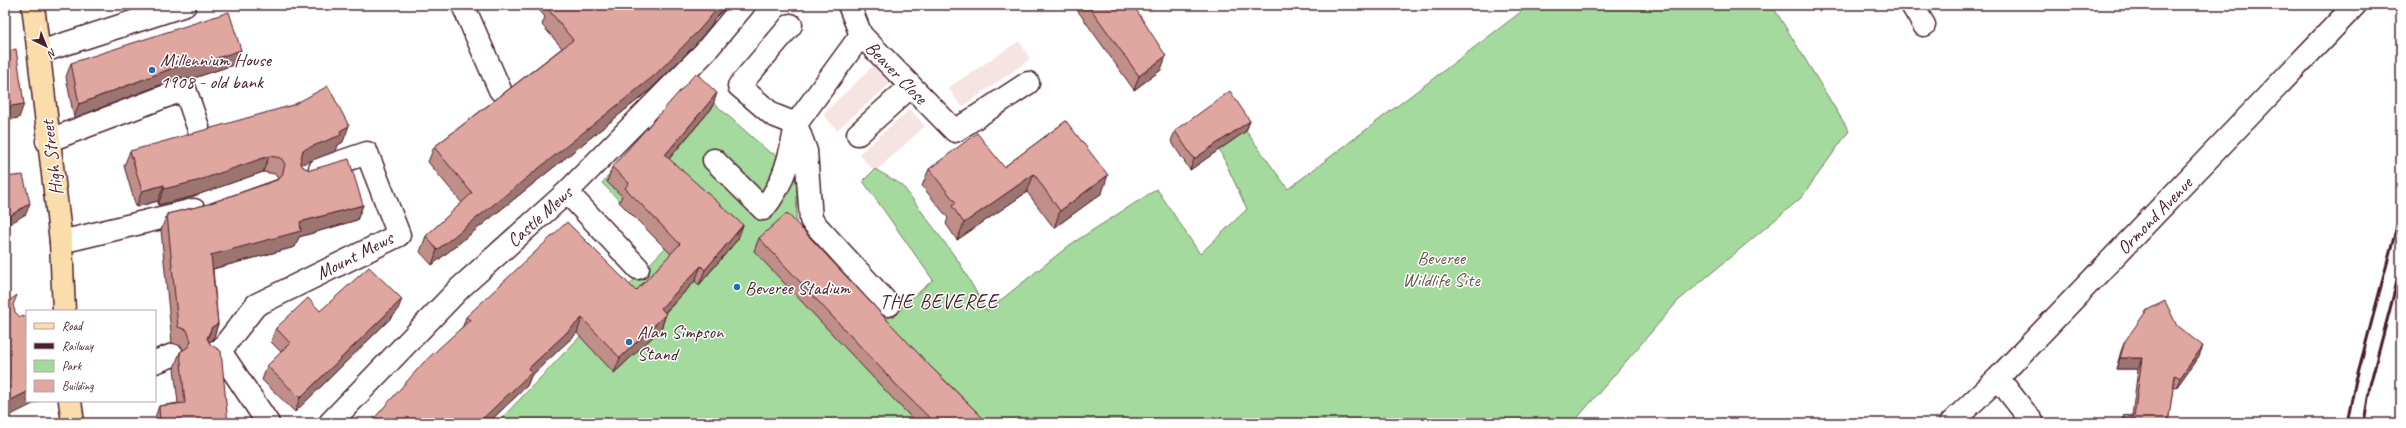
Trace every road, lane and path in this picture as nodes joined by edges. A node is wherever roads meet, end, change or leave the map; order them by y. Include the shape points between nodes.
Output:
1 (33, 5) edge
2 (185, 5) edge
3 (462, 5) edge
4 (744, 5) edge
5 (849, 5) edge
6 (1912, 5) edge
7 (2355, 5) edge
8 (791, 25) dead end
9 (1924, 26) dead end
10 (861, 35) junction
11 (40, 52) junction
12 (1028, 83) dead end
13 (911, 86) junction
14 (500, 90) dead end
15 (796, 124) junction
16 (198, 127) dead end
17 (858, 134) dead end
18 (48, 141) junction
19 (714, 160) dead end
20 (306, 174) edge
21 (567, 192) junction
22 (210, 204) edge
23 (61, 242) junction
24 (638, 268) dead end
25 (889, 305) dead end
26 (63, 310) edge
27 (1998, 378) junction
28 (70, 402) edge
29 (73, 423) edge
30 (268, 423) edge
31 (330, 423) edge
32 (1951, 423) edge
33 (2033, 423) edge

1 - 11 main road, High Street
2 - 11 street
3 - 14 street
4 - 21 street, Castle Mews via 704,53
5 - 10 street, Beaver Close
6 - 9 street
7 - 27 street, Ormond Avenue
8 - 15 street via 739,86 773,115
10 - 13 street, Beaver Close
10 - 15 street
11 - 18 main road, High Street
12 - 13 street, Beaver Close via 955,131
13 - 17 street
15 - 19 street via 791,158 771,200 763,210
15 - 25 street via 806,151 811,220
16 - 18 street via 185,89
18 - 23 main road, High Street
20 - 30 street, Mount Mews via 367,153 399,235 256,305 217,351
21 - 24 street
21 - 31 street, Castle Mews via 460,288
22 - 23 street
23 - 26 main road, High Street
27 - 32 street, Ormond Avenue
27 - 33 street
28 - 29 main road

